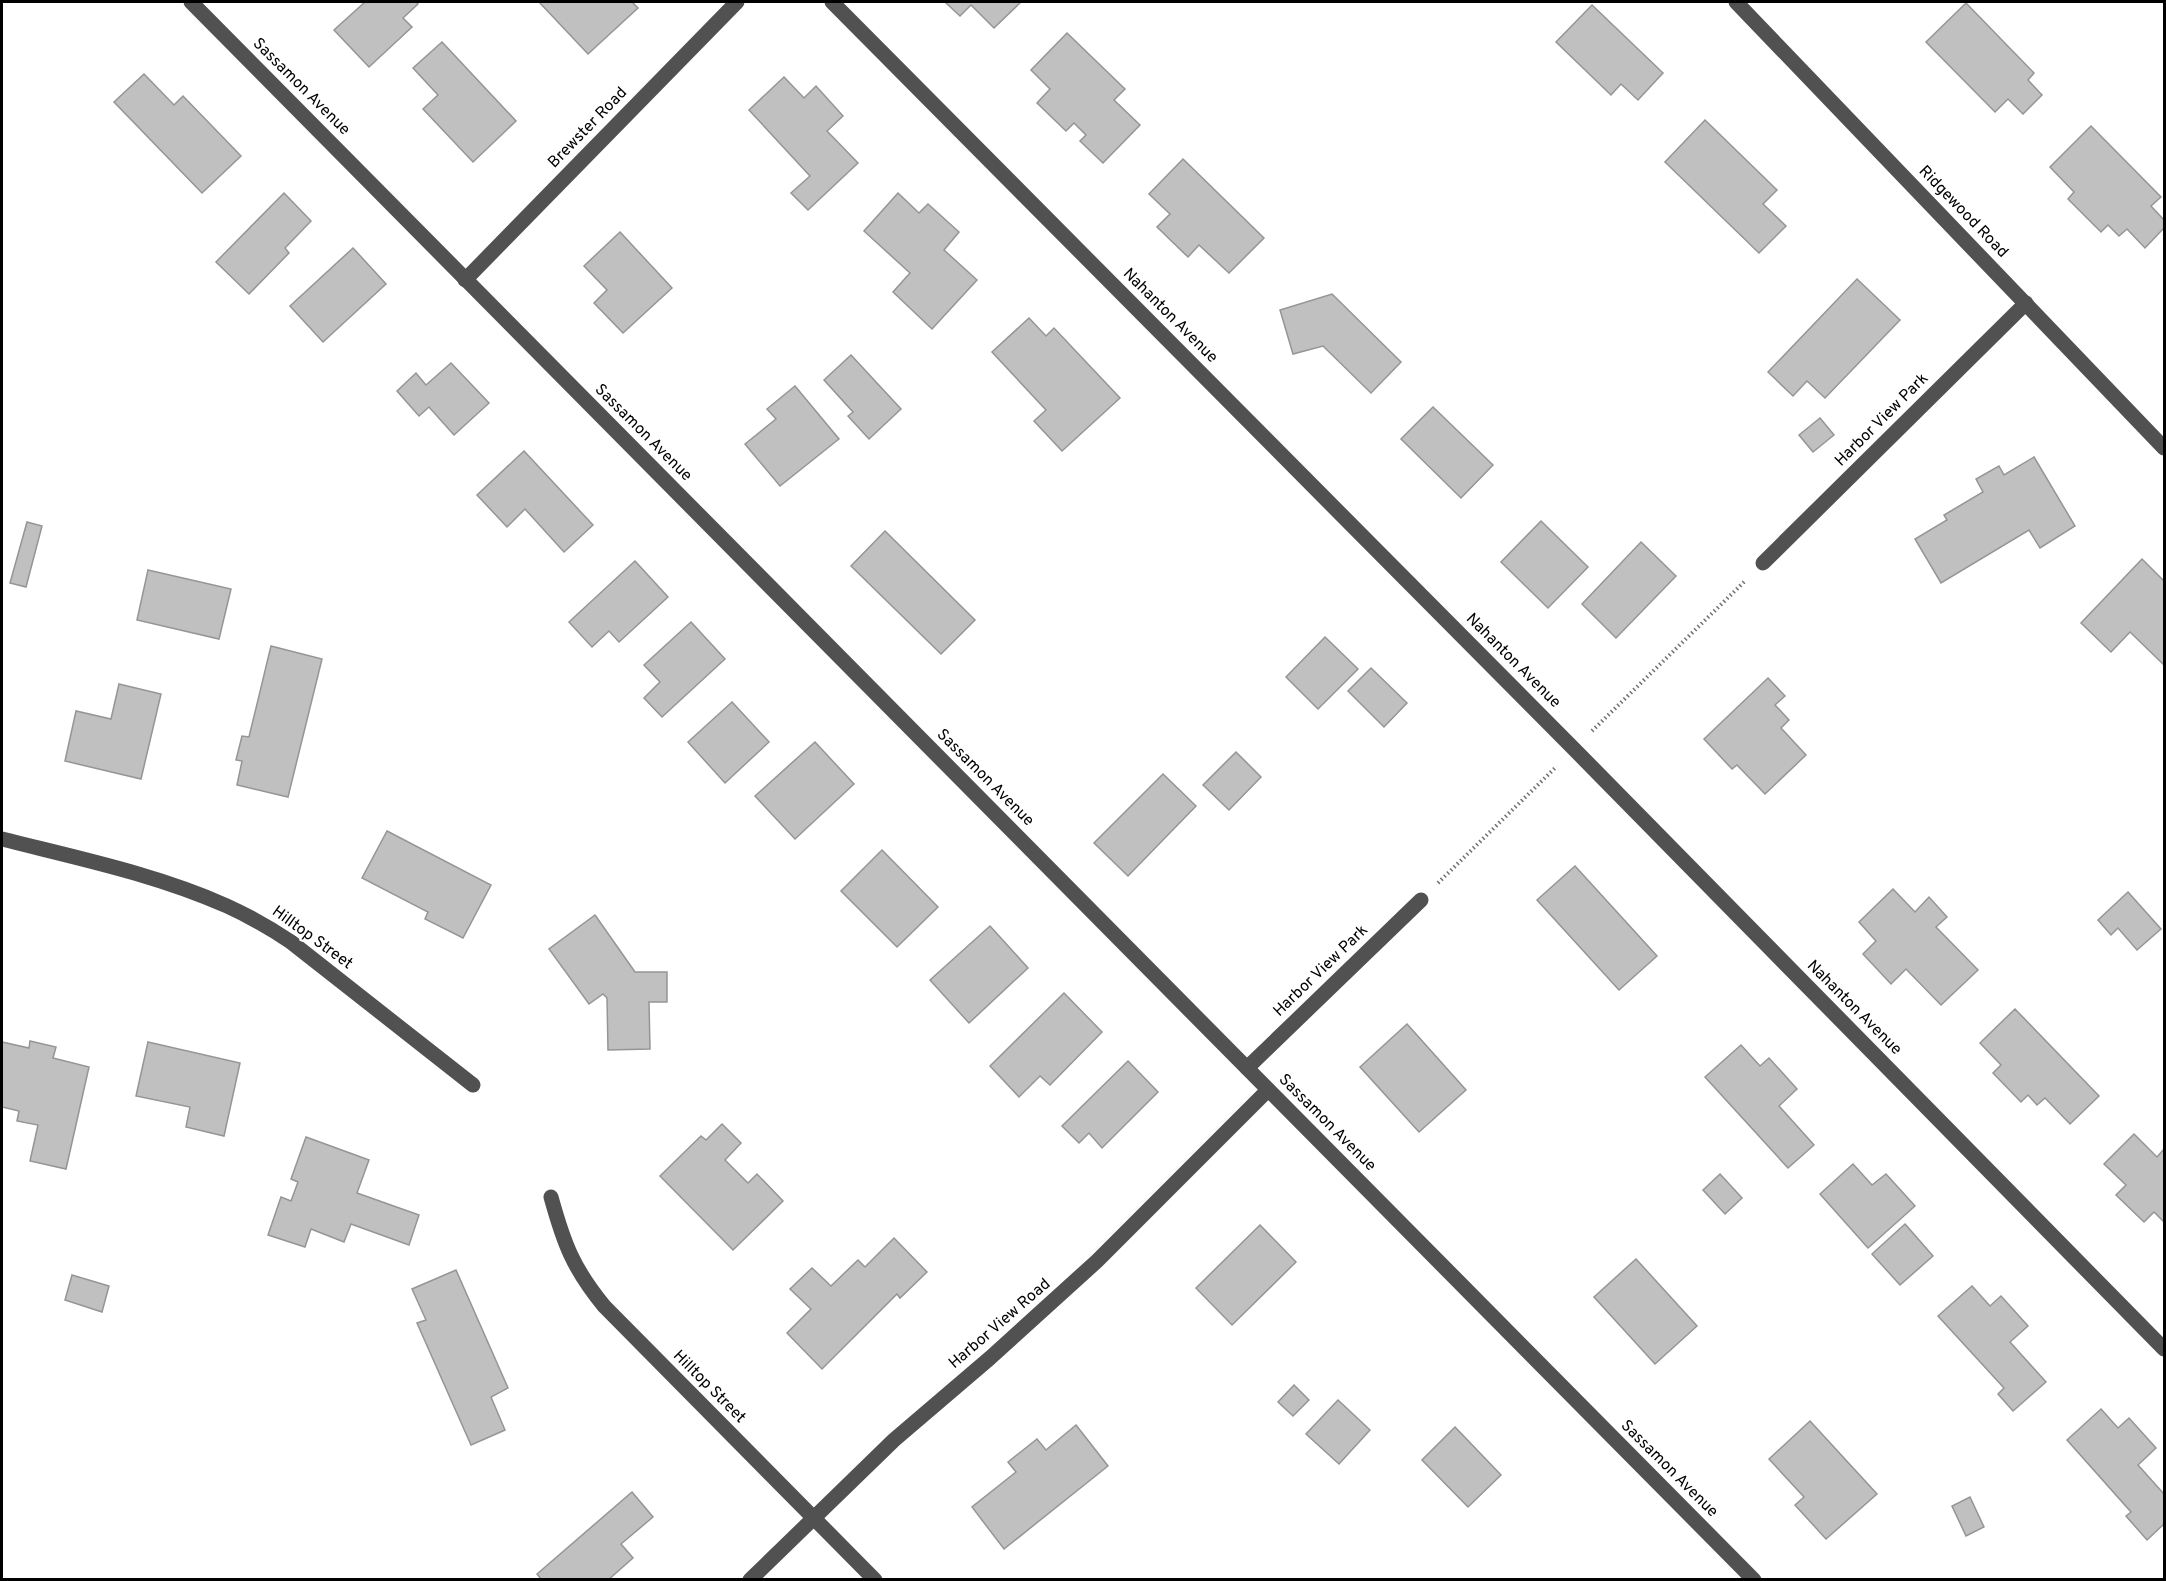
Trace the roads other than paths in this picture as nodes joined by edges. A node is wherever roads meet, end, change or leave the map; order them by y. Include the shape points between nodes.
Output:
1 (191, 2) edge
2 (737, 2) edge
3 (832, 2) edge
4 (1736, 2) edge
5 (465, 280) junction
6 (2026, 303) junction
7 (2164, 448) edge
8 (1763, 563) dead end
9 (2, 838) edge
10 (1421, 900) dead end
11 (1247, 1068) junction
12 (473, 1084) dead end
13 (1269, 1090) junction
14 (551, 1197) dead end
15 (2164, 1349) edge
16 (814, 1517) junction
17 (750, 1580) edge
18 (875, 1580) edge
19 (1754, 1580) edge

1 - 5 street, Sassamon Avenue
2 - 5 street, Brewster Road
3 - 15 street, Nahanton Avenue
4 - 6 street, Ridgewood Road
5 - 11 street, Sassamon Avenue
6 - 7 street, Ridgewood Road
6 - 8 street, Harbor View Park
9 - 12 street, Hilltop Street via 193,892 260,922
10 - 11 street, Harbor View Park
11 - 13 street, Sassamon Avenue
13 - 16 street, Harbor View Road via 1097,1261 894,1440
13 - 19 street, Sassamon Avenue
14 - 16 street, Hilltop Street via 577,1270 604,1306
16 - 17 street, Harbor View Road
16 - 18 street, Hilltop Street

